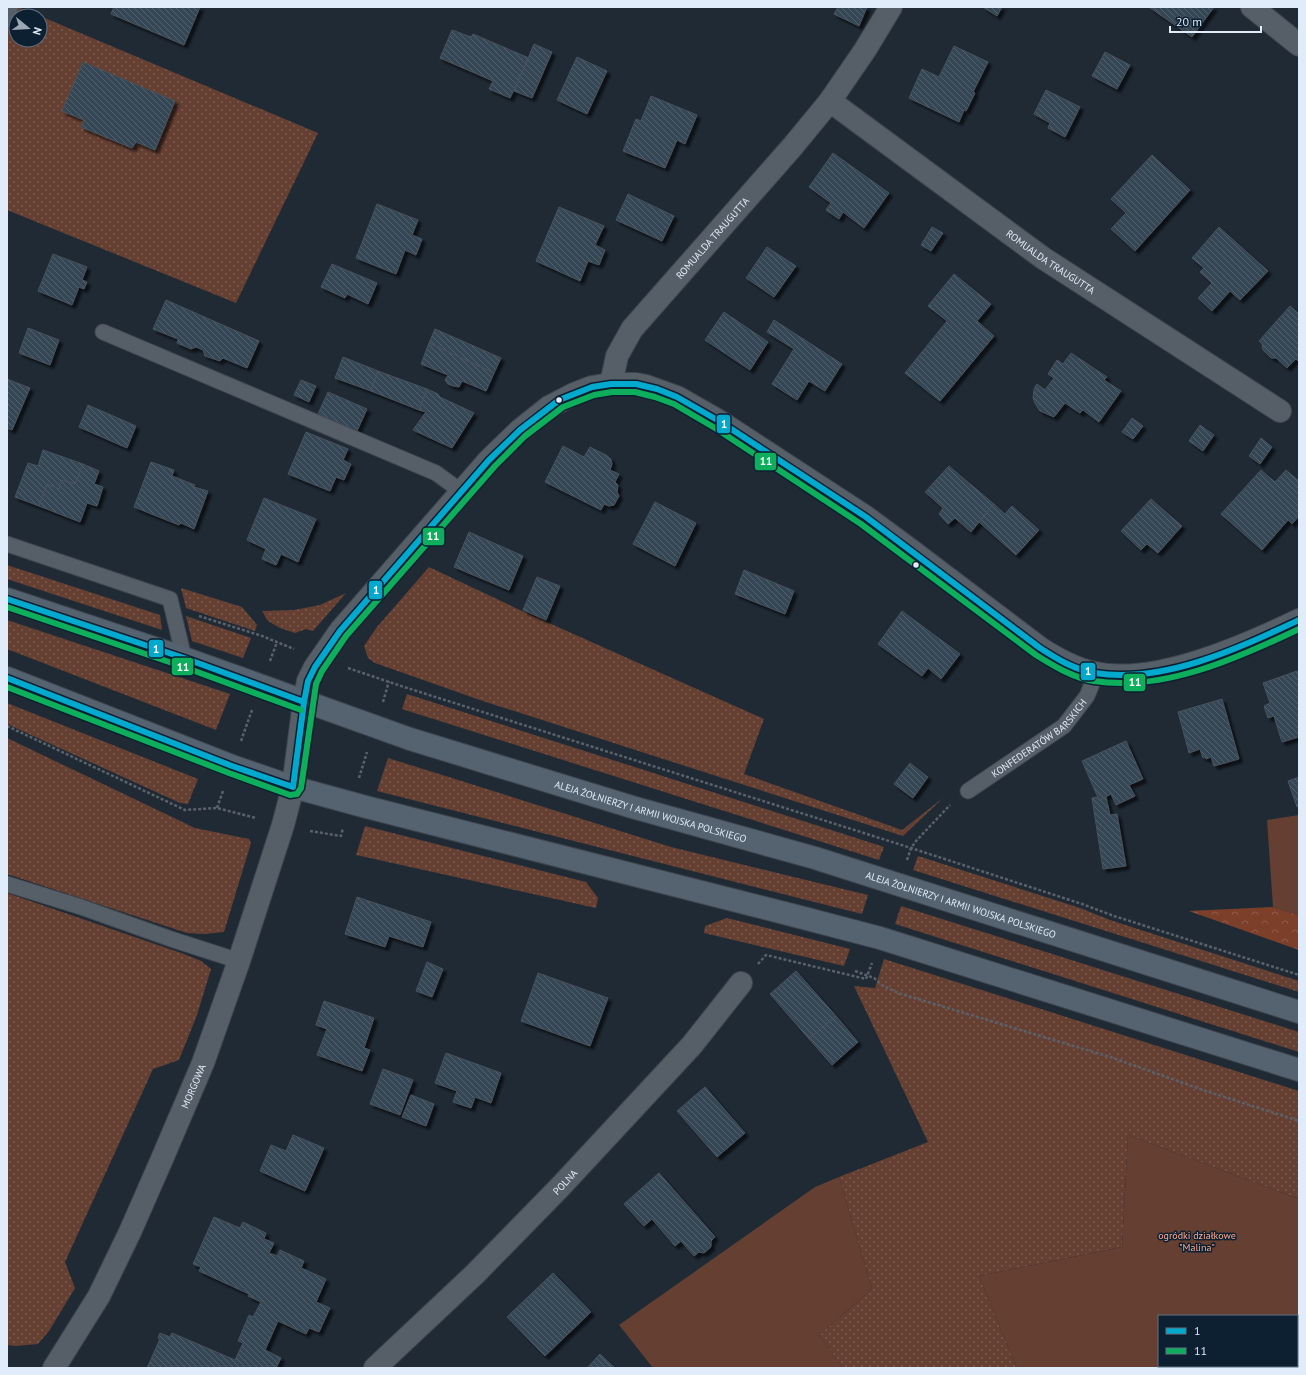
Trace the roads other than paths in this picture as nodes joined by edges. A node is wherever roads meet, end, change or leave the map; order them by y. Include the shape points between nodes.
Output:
1 (891, 7) edge
2 (1252, 7) edge
3 (1299, 45) edge
4 (830, 101) junction
5 (102, 332) dead end
6 (611, 384) junction
7 (1280, 411) dead end
8 (462, 492) junction
9 (7, 544) edge
10 (7, 599) edge
11 (1299, 620) edge
12 (184, 658) junction
13 (1096, 674) junction
14 (7, 678) edge
15 (304, 702) junction
16 (292, 786) junction
17 (968, 791) dead end
18 (7, 884) edge
19 (239, 961) junction
20 (741, 982) dead end
21 (1299, 1012) edge
22 (1299, 1070) edge
23 (54, 1368) edge
24 (375, 1368) edge

1 - 4 street, ROMUALDA TRAUGUTTA
2 - 3 street
4 - 6 street, ROMUALDA TRAUGUTTA via 632,329 617,356
4 - 7 street, ROMUALDA TRAUGUTTA via 1043,258
5 - 8 lane via 436,474
6 - 8 street via 592,387 559,400 549,407 489,460
6 - 13 street via 636,384 657,389 677,397 718,421 866,517 1040,648 1073,666
8 - 15 street via 340,631 308,681
9 - 12 lane via 170,599
10 - 12 main road, ALEJA ŻOŁNIERZY I ARMII WOJSKA POLSKIEGO
11 - 13 street via 1234,649 1169,669 1129,677
12 - 15 main road, ALEJA ŻOŁNIERZY I ARMII WOJSKA POLSKIEGO
13 - 17 lane, KONFEDERATÓW BARSKICH via 1087,696 1064,726
14 - 16 main road via 232,766
15 - 16 street
15 - 21 main road, ALEJA ŻOŁNIERZY I ARMII WOJSKA POLSKIEGO via 375,727 632,807 815,858
16 - 19 street, MORGOWA via 283,825
16 - 22 main road via 873,936
18 - 19 lane via 82,906 170,939
19 - 23 street, MORGOWA via 203,1063 130,1232 99,1296
20 - 24 street, POLNA via 692,1045 561,1186 475,1274

